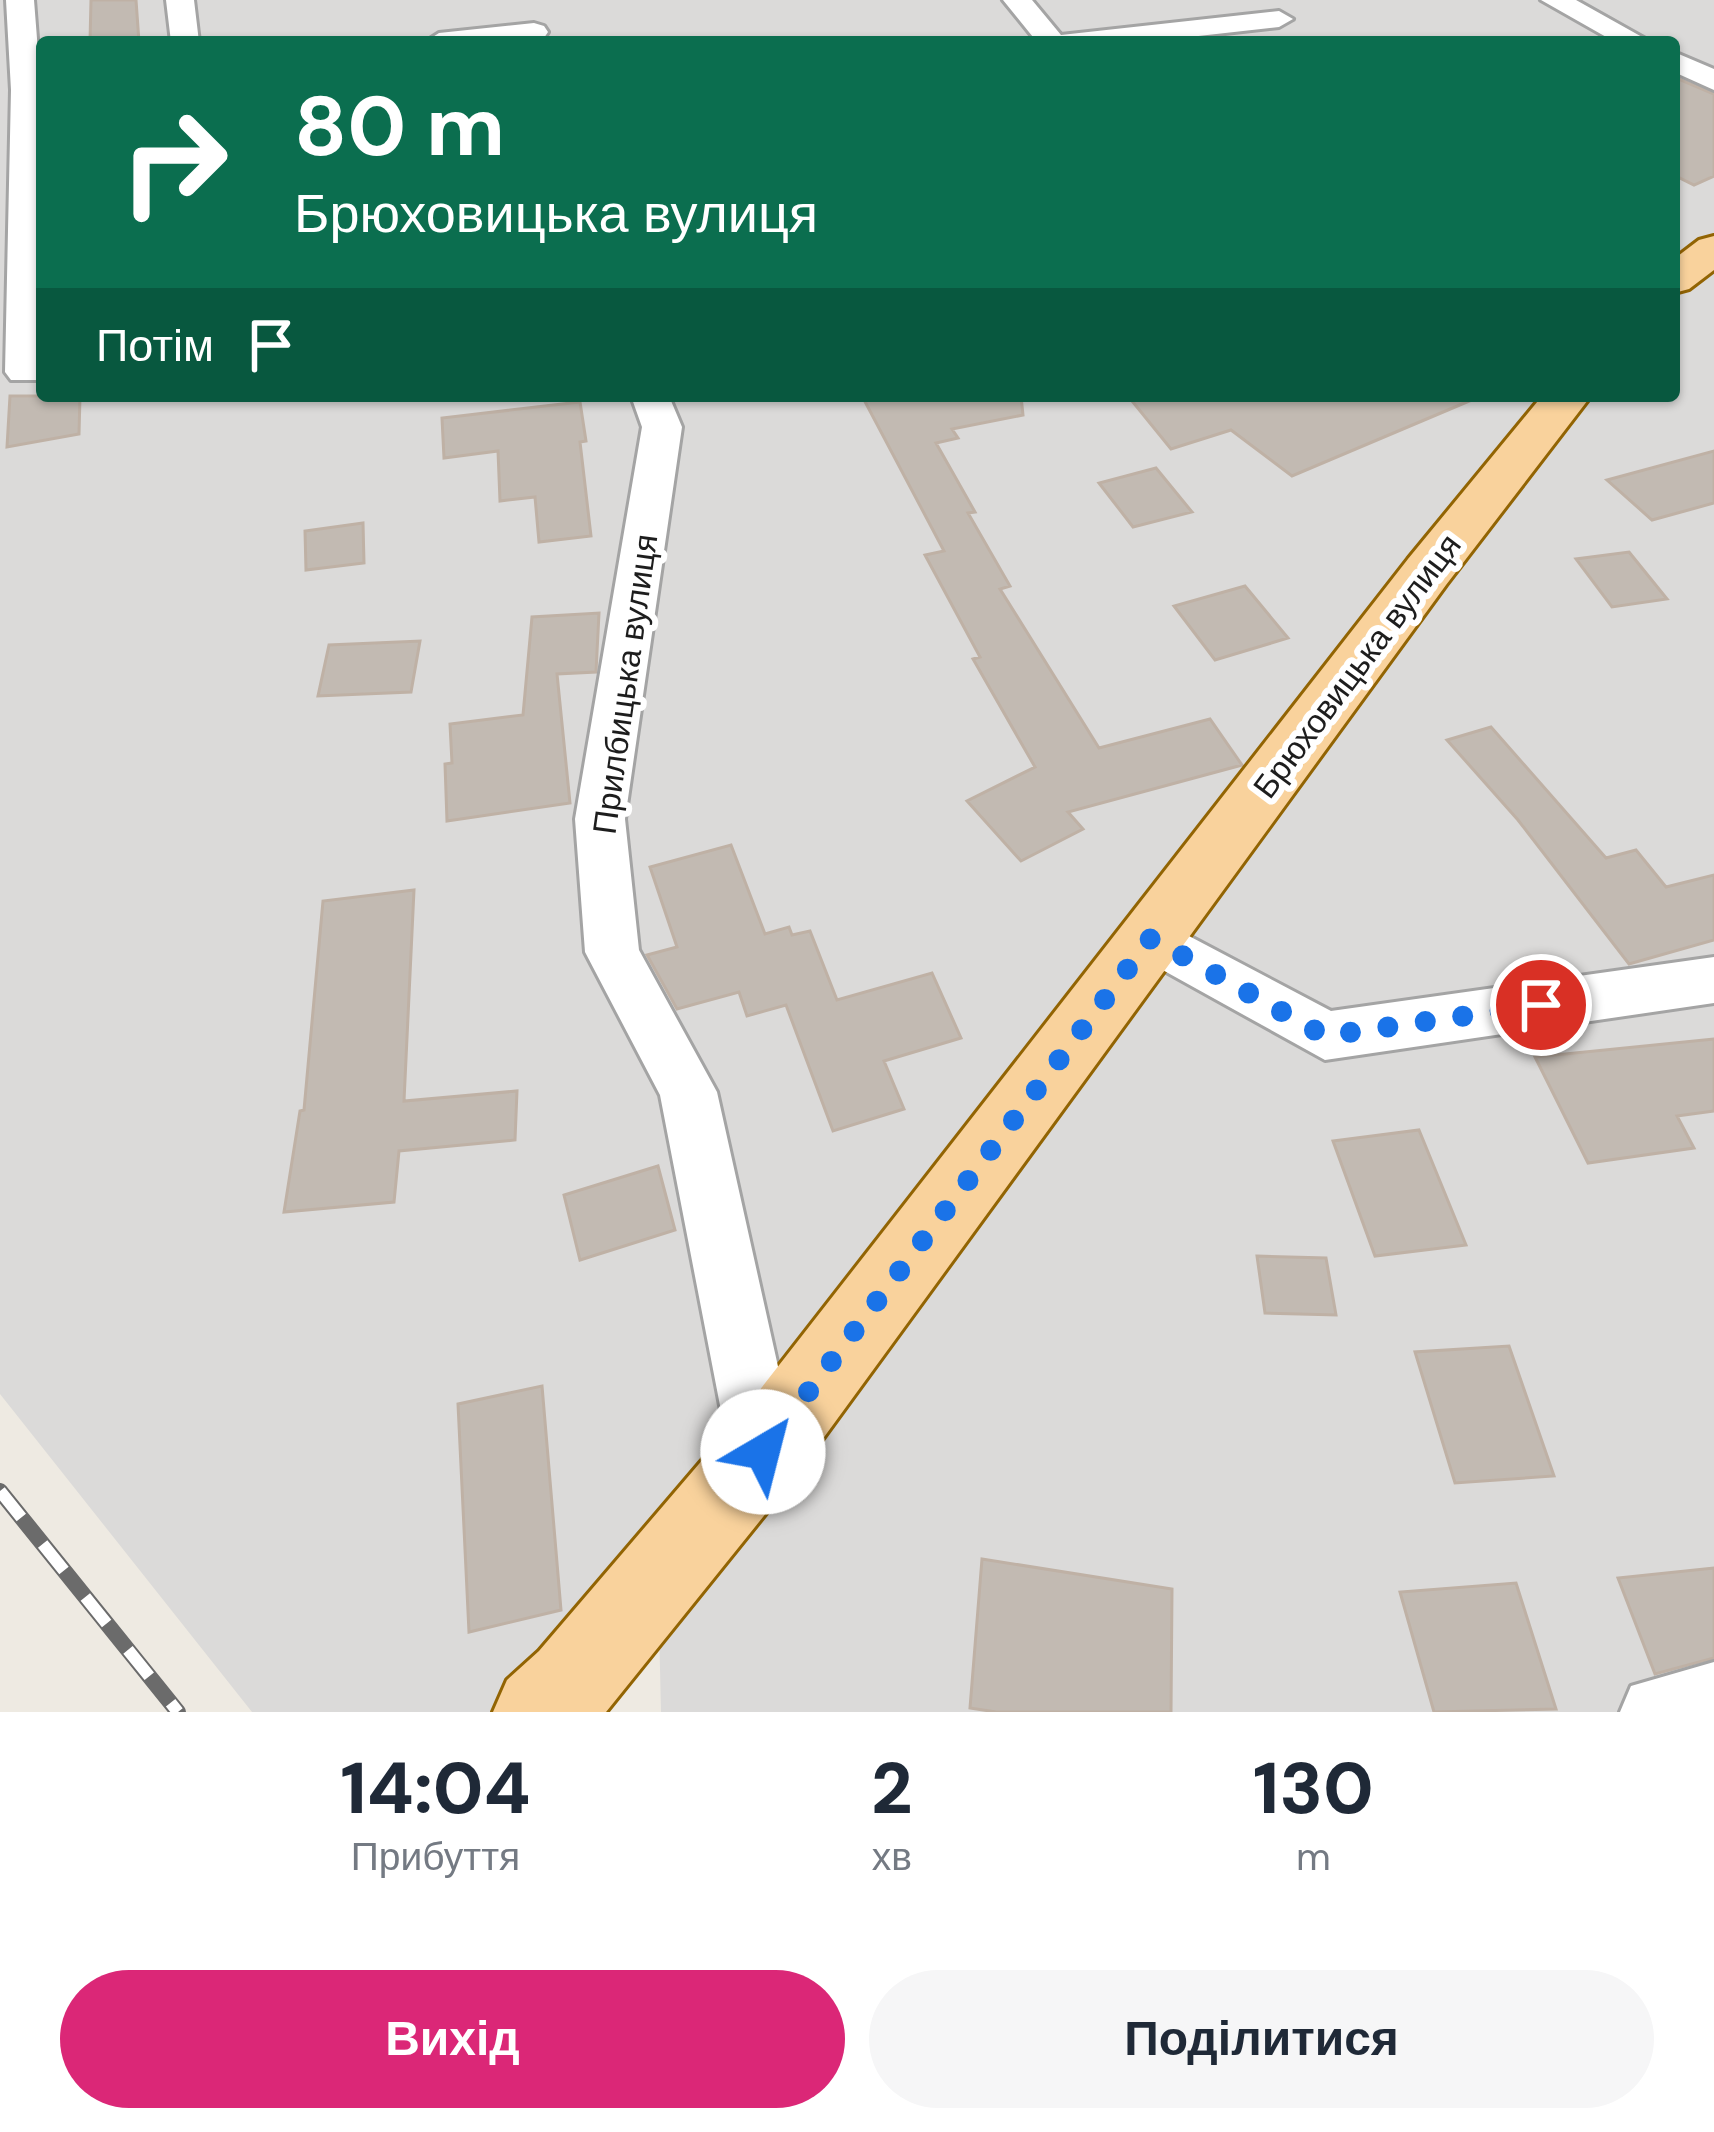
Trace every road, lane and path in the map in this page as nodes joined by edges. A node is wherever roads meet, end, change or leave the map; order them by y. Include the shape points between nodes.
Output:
1 (20, 0) edge
2 (180, 0) edge
3 (530, 0) edge
4 (1017, 0) edge
5 (1555, 0) edge
6 (1268, 9) edge
7 (184, 36) edge
8 (533, 36) edge
9 (1047, 36) edge
10 (1103, 36) edge
11 (1299, 36) edge
12 (1624, 36) edge
13 (1680, 64) edge
14 (1714, 81) edge
15 (34, 89) edge
16 (33, 371) edge
17 (652, 402) edge
18 (1562, 402) edge
19 (1151, 938) junction
20 (1714, 980) edge
21 (763, 1452) junction
22 (1714, 1700) edge
23 (569, 1702) edge
24 (1657, 1712) edge

1 - 15 street
2 - 7 street
3 - 8 street
4 - 9 street
5 - 12 street
6 - 10 street
6 - 11 street
13 - 14 street
15 - 16 street
17 - 21 street, Прилбицька вулиця via 662,427 600,819 612,952 688,1092
18 - 19 main road, Брюховицька вулиця
19 - 20 street via 1325,1036
19 - 21 main road, Брюховицька вулиця
21 - 23 main road, Брюховицька вулиця
22 - 24 street

